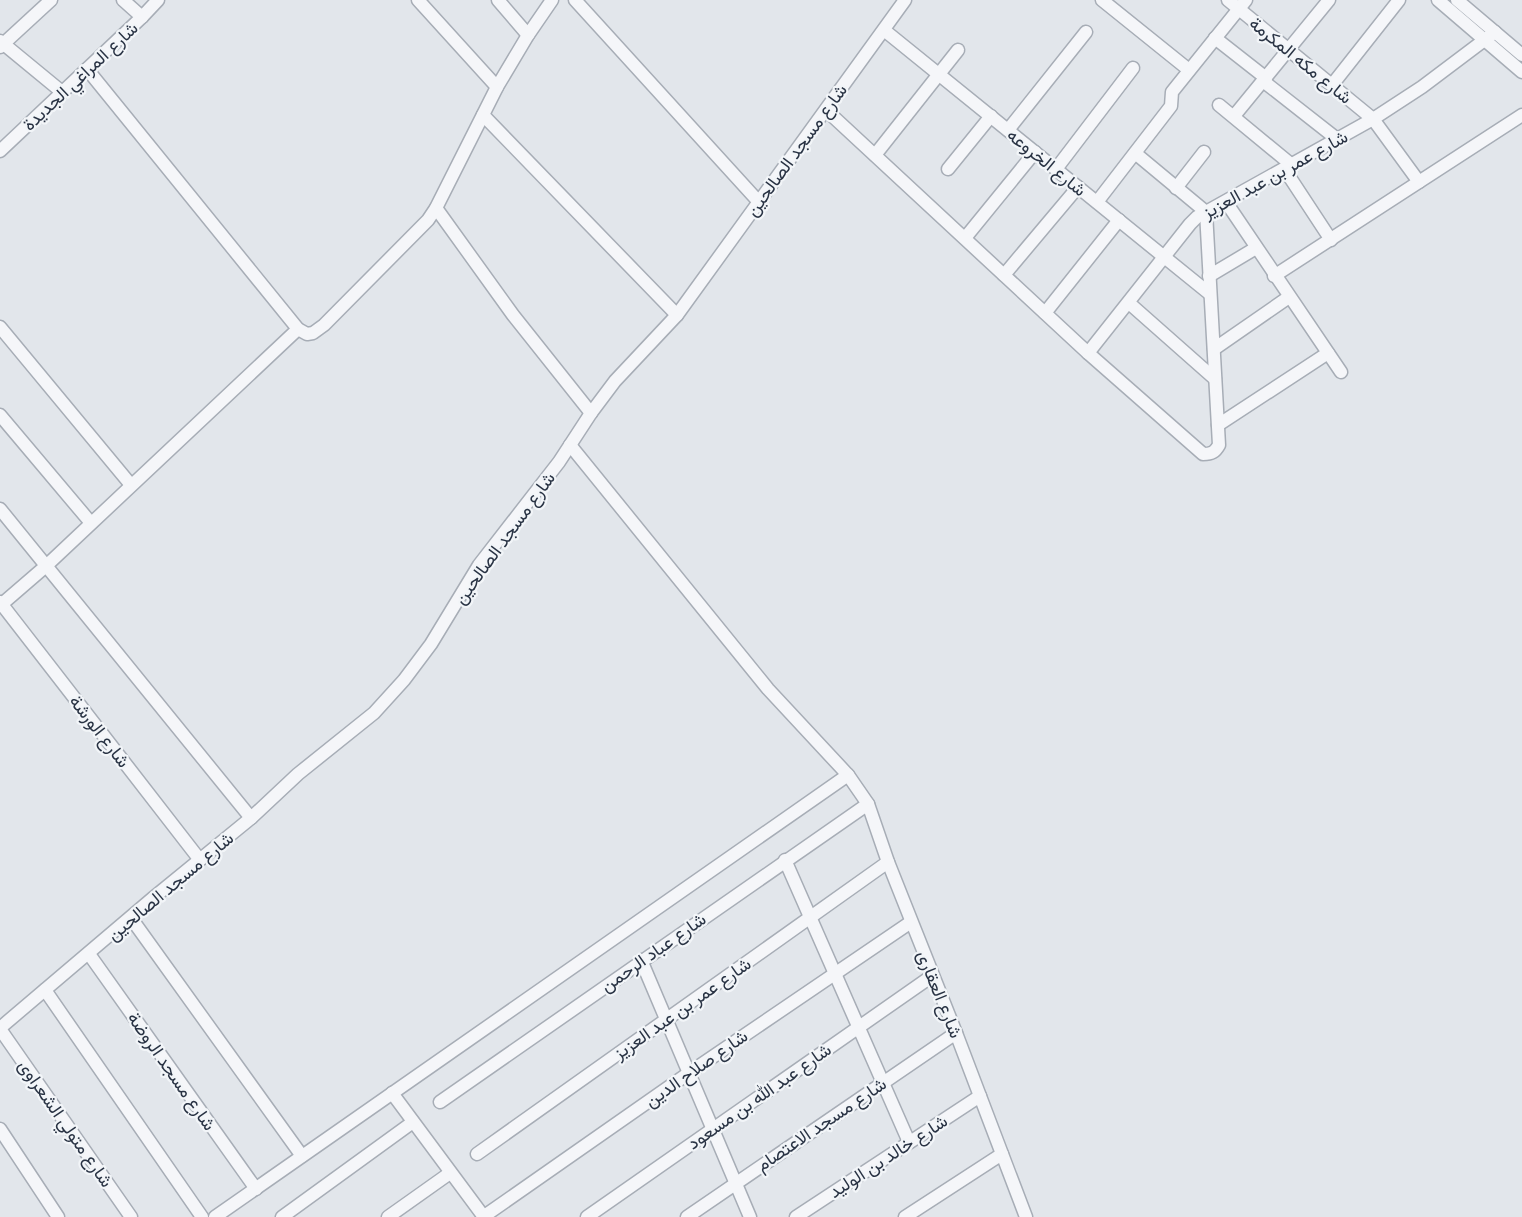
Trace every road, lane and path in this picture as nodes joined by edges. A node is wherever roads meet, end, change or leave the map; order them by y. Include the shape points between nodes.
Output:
1 (51, 0) edge
2 (123, 0) edge
3 (158, 0) edge
4 (418, 0) edge
5 (498, 0) edge
6 (552, 0) edge
7 (575, 0) edge
8 (905, 0) edge
9 (1102, 0) edge
10 (1228, 0) edge
11 (1329, 0) edge
12 (1399, 0) edge
13 (1438, 0) edge
14 (1457, 0) edge
15 (1242, 4) edge
16 (142, 17) junction
17 (884, 30) junction
18 (1086, 32) dead end
19 (528, 35) junction
20 (1491, 36) junction
21 (1215, 38) junction
22 (1, 44) edge
23 (958, 50) dead end
24 (1288, 50) junction
25 (1522, 55) edge
26 (1132, 68) dead end
27 (87, 69) junction
28 (1189, 70) junction
29 (1522, 72) edge
30 (939, 74) junction
31 (1264, 79) junction
32 (1332, 86) junction
33 (497, 87) junction
34 (62, 92) junction
35 (1219, 105) dead end
36 (826, 110) junction
37 (483, 115) junction
38 (1522, 115) edge
39 (991, 116) junction
40 (1234, 116) junction
41 (1373, 119) junction
42 (1008, 130) junction
43 (1337, 139) junction
44 (0, 151) edge
45 (1035, 152) junction
46 (1204, 152) dead end
47 (1135, 153) junction
48 (875, 155) junction
49 (1289, 168) junction
50 (948, 169) dead end
51 (1056, 169) junction
52 (1419, 182) junction
53 (1078, 187) junction
54 (1176, 188) junction
55 (758, 201) junction
56 (1097, 202) junction
57 (1226, 202) junction
58 (436, 207) junction
59 (1206, 212) junction
60 (1119, 220) junction
61 (965, 238) junction
62 (1330, 240) junction
63 (1256, 248) junction
64 (1164, 256) junction
65 (1004, 275) junction
66 (1209, 276) junction
67 (1274, 276) junction
68 (1210, 294) junction
69 (1289, 297) junction
70 (1129, 303) junction
71 (1045, 313) junction
72 (677, 315) junction
73 (0, 327) edge
74 (298, 329) junction
75 (1214, 348) junction
76 (1088, 353) junction
77 (1328, 353) junction
78 (1341, 372) dead end
79 (1215, 379) junction
80 (591, 413) junction
81 (0, 415) edge
82 (1218, 425) junction
83 (570, 445) junction
84 (131, 485) junction
85 (0, 509) edge
86 (91, 523) junction
87 (46, 566) junction
88 (1, 603) edge
89 (848, 775) junction
90 (868, 804) junction
91 (251, 818) junction
92 (200, 860) junction
93 (785, 860) junction
94 (888, 862) junction
95 (131, 918) junction
96 (810, 918) junction
97 (911, 922) junction
98 (89, 954) junction
99 (641, 960) junction
100 (835, 973) junction
101 (932, 976) junction
102 (45, 990) junction
103 (666, 1019) junction
104 (858, 1027) junction
105 (0, 1028) edge
106 (956, 1033) junction
107 (689, 1072) junction
108 (883, 1082) junction
109 (392, 1093) junction
110 (980, 1096) junction
111 (440, 1102) dead end
112 (413, 1122) junction
113 (0, 1129) edge
114 (712, 1129) junction
115 (909, 1142) junction
116 (477, 1154) dead end
117 (1002, 1154) junction
118 (302, 1156) junction
119 (450, 1173) junction
120 (735, 1183) junction
121 (256, 1189) junction
122 (1024, 1216) edge
123 (58, 1217) edge
124 (131, 1217) edge
125 (202, 1217) edge
126 (215, 1217) edge
127 (282, 1217) edge
128 (388, 1217) edge
129 (484, 1217) edge
130 (587, 1217) edge
131 (687, 1217) edge
132 (750, 1217) edge
133 (796, 1217) edge
134 (905, 1217) edge

1 - 22 street
2 - 16 street
3 - 16 street, شارع المراغي الجديدة
4 - 33 street
5 - 19 street
6 - 19 street
7 - 55 street
8 - 17 street, شارع مسجد الصالحين
9 - 28 street
10 - 15 street, شارع مكه المكرمة
11 - 24 street
12 - 32 street
13 - 20 street
14 - 20 street
15 - 21 street
15 - 24 street, شارع مكه المكرمة
16 - 27 street, شارع المراغي الجديدة
17 - 30 street, شارع الخروعه
17 - 36 street, شارع مسجد الصالحين
18 - 42 street
19 - 33 street
20 - 25 street
20 - 29 street
20 - 41 street, شارع عمر بن عبد العزيز
21 - 28 street
21 - 31 street
22 - 34 street
23 - 30 street
24 - 31 street
24 - 32 street, شارع مكه المكرمة
26 - 51 street
27 - 34 street, شارع المراغي الجديدة
27 - 74 street
28 - 47 street via 1172,92 1171,106
30 - 39 street, شارع الخروعه
30 - 48 street
31 - 40 street
31 - 43 street
32 - 41 street, شارع مكه المكرمة
33 - 37 street
34 - 44 street, شارع المراغي الجديدة
35 - 40 street
36 - 48 street
36 - 55 street, شارع مسجد الصالحين
37 - 58 street
37 - 72 street
38 - 52 street
39 - 42 street, شارع الخروعه
39 - 50 street
40 - 49 street
41 - 43 street, شارع عمر بن عبد العزيز
41 - 52 street, شارع مكه المكرمة
42 - 45 street, شارع الخروعه
43 - 49 street, شارع عمر بن عبد العزيز
45 - 51 street, شارع الخروعه
45 - 61 street
46 - 54 street
47 - 54 street
47 - 56 street
48 - 61 street
49 - 57 street, شارع عمر بن عبد العزيز
49 - 62 street
51 - 53 street, شارع الخروعه
52 - 62 street
53 - 56 street, شارع الخروعه
53 - 65 street
54 - 59 street
55 - 72 street, شارع مسجد الصالحين
56 - 60 street, شارع الخروعه
57 - 59 street, شارع عمر بن عبد العزيز
57 - 63 street
58 - 74 street via 428,220 318,330 307,334
58 - 80 street via 513,315
59 - 64 street, شارع عمر بن عبد العزيز via 1190,224
59 - 66 street
60 - 64 street, شارع الخروعه
60 - 71 street
61 - 65 street
62 - 67 street
63 - 66 street
63 - 67 street
64 - 68 street, شارع الخروعه
64 - 70 street, شارع عمر بن عبد العزيز
65 - 71 street
66 - 68 street
67 - 69 street
68 - 75 street
69 - 75 street
69 - 77 street
70 - 76 street, شارع عمر بن عبد العزيز
70 - 79 street
71 - 76 street
72 - 80 street, شارع مسجد الصالحين via 615,381
73 - 84 street
74 - 84 street
75 - 79 street
76 - 82 street via 1203,454 1215,451 1219,445
77 - 78 street
77 - 82 street
79 - 82 street
80 - 83 street, شارع مسجد الصالحين
81 - 86 street
83 - 89 street, شارع العقارى via 768,689
83 - 91 street, شارع مسجد الصالحين via 479,566 404,680 374,713 297,774
84 - 86 street
85 - 87 street
86 - 87 street
87 - 88 street
87 - 91 street
88 - 92 street, شارع الورشة
89 - 90 street, شارع العقارى
89 - 109 street
90 - 93 street, شارع عباد الرحمن
90 - 94 street, شارع العقارى
91 - 92 street, شارع مسجد الصالحين
92 - 95 street, شارع مسجد الصالحين
93 - 96 street
93 - 99 street, شارع عباد الرحمن
94 - 96 street, شارع عمر بن عبد العزيز
94 - 97 street, شارع العقارى
95 - 98 street, شارع مسجد الصالحين
95 - 118 street
96 - 100 street
96 - 103 street, شارع عمر بن عبد العزيز
97 - 100 street, شارع صلاح الدين
97 - 101 street, شارع العقارى
98 - 102 street, شارع مسجد الصالحين
98 - 121 street, شارع مسجد الروضة
99 - 103 street
99 - 111 street, شارع عباد الرحمن
100 - 104 street
100 - 107 street, شارع صلاح الدين
101 - 104 street, شارع عبد الله بن مسعود
101 - 106 street, شارع العقارى
102 - 105 street, شارع مسجد الصالحين
102 - 125 street
103 - 107 street
103 - 116 street, شارع عمر بن عبد العزيز
104 - 108 street
104 - 114 street, شارع عبد الله بن مسعود
105 - 124 street, شارع متولي الشعراوى
106 - 108 street, شارع مسجد الاعتصام
106 - 110 street, شارع العقارى
107 - 114 street
107 - 129 street, شارع صلاح الدين
108 - 115 street
108 - 120 street, شارع مسجد الاعتصام
109 - 112 street
109 - 118 street
110 - 115 street, شارع خالد بن الوليد
110 - 117 street, شارع العقارى
112 - 119 street
112 - 127 street
113 - 123 street
114 - 120 street
114 - 130 street, شارع عبد الله بن مسعود
115 - 133 street, شارع خالد بن الوليد
117 - 122 street, شارع العقارى
117 - 134 street
118 - 121 street
119 - 128 street
119 - 129 street
120 - 131 street, شارع مسجد الاعتصام
120 - 132 street
121 - 126 street

